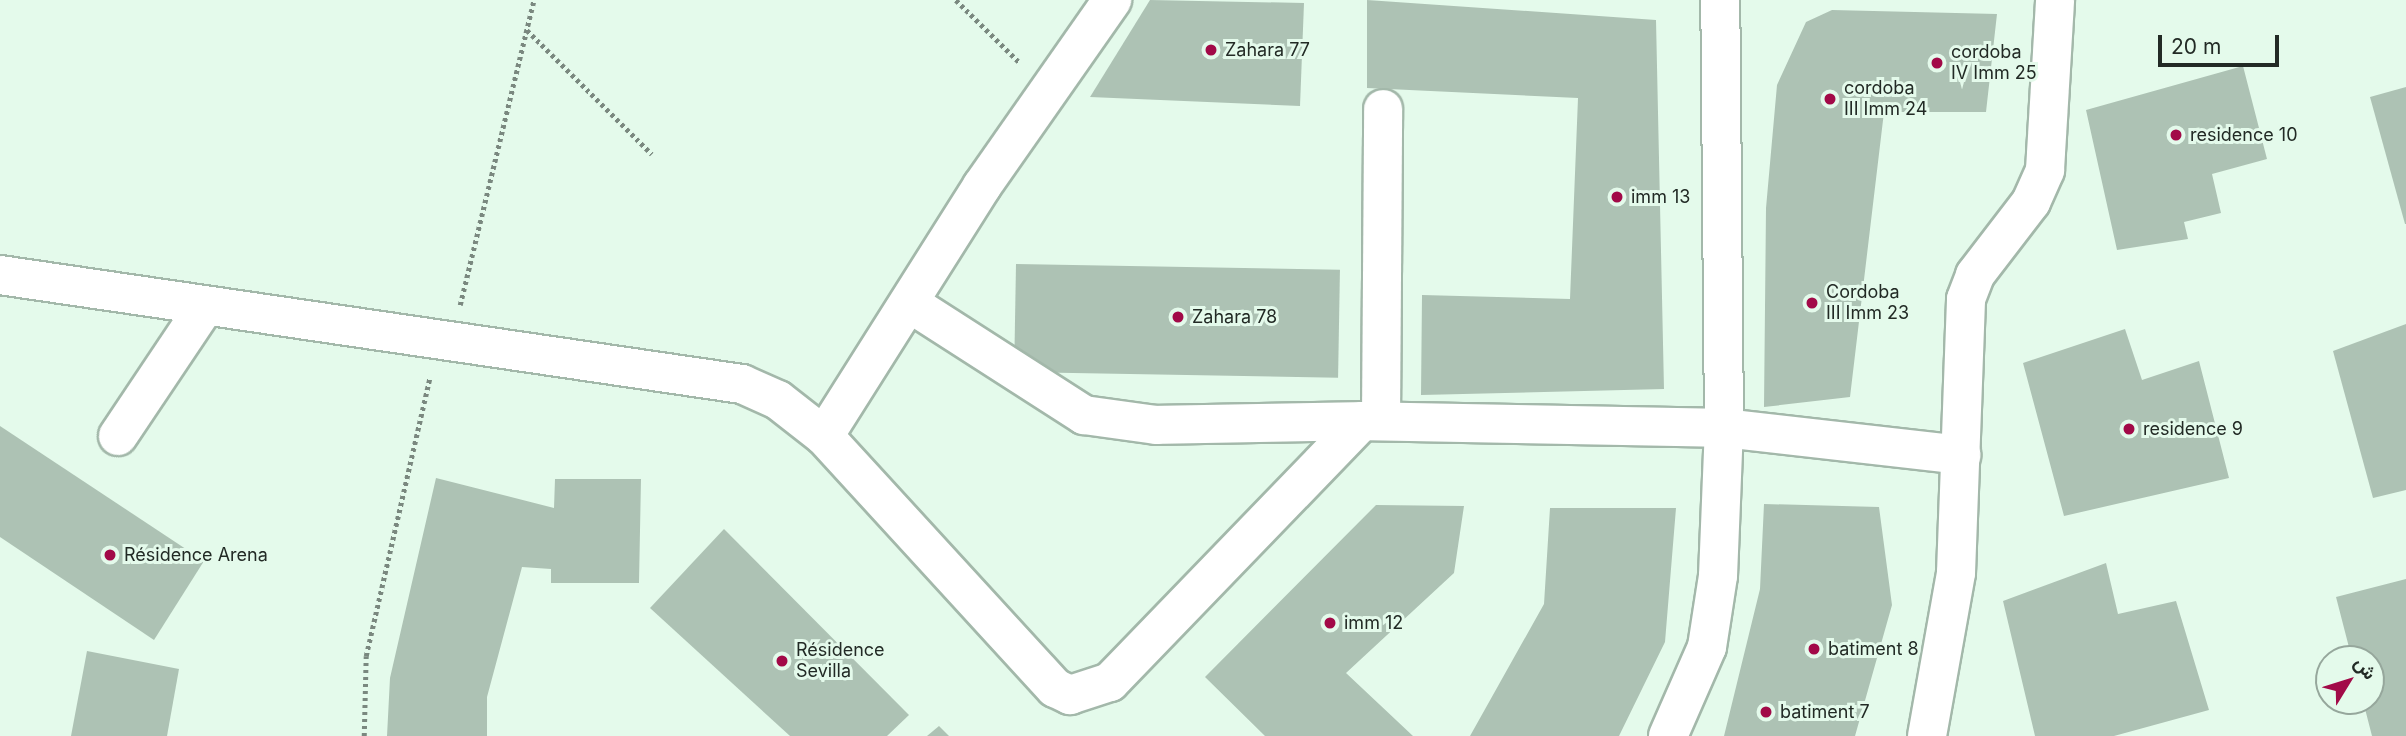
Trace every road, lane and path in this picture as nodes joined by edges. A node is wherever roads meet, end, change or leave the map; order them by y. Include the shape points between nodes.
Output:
1 (534, 0) edge
2 (956, 0) edge
3 (1112, 0) edge
4 (1720, 0) edge
5 (2054, 0) edge
6 (527, 30) junction
7 (1048, 90) junction
8 (1383, 109) dead end
9 (652, 154) dead end
10 (0, 275) edge
11 (911, 304) junction
12 (205, 306) junction
13 (445, 339) junction
14 (1371, 421) junction
15 (1724, 428) junction
16 (118, 436) dead end
17 (824, 436) junction
18 (1961, 455) junction
19 (364, 736) edge
20 (1668, 736) edge
21 (1927, 736) edge

1 - 6 path
2 - 7 path
3 - 7 street
4 - 15 street
5 - 18 street via 2045,170 2031,202 1975,275 1966,299
6 - 9 path
6 - 13 path
7 - 11 street
8 - 14 street
10 - 12 street
11 - 14 street via 1084,415 1156,425
11 - 17 street
12 - 13 street
12 - 16 street
13 - 17 street via 742,384 778,400
13 - 19 path via 366,656
14 - 15 street
14 - 17 street via 1110,682 1070,695 1055,688
15 - 18 street
15 - 20 street via 1718,576 1707,647
18 - 21 street via 1956,573

